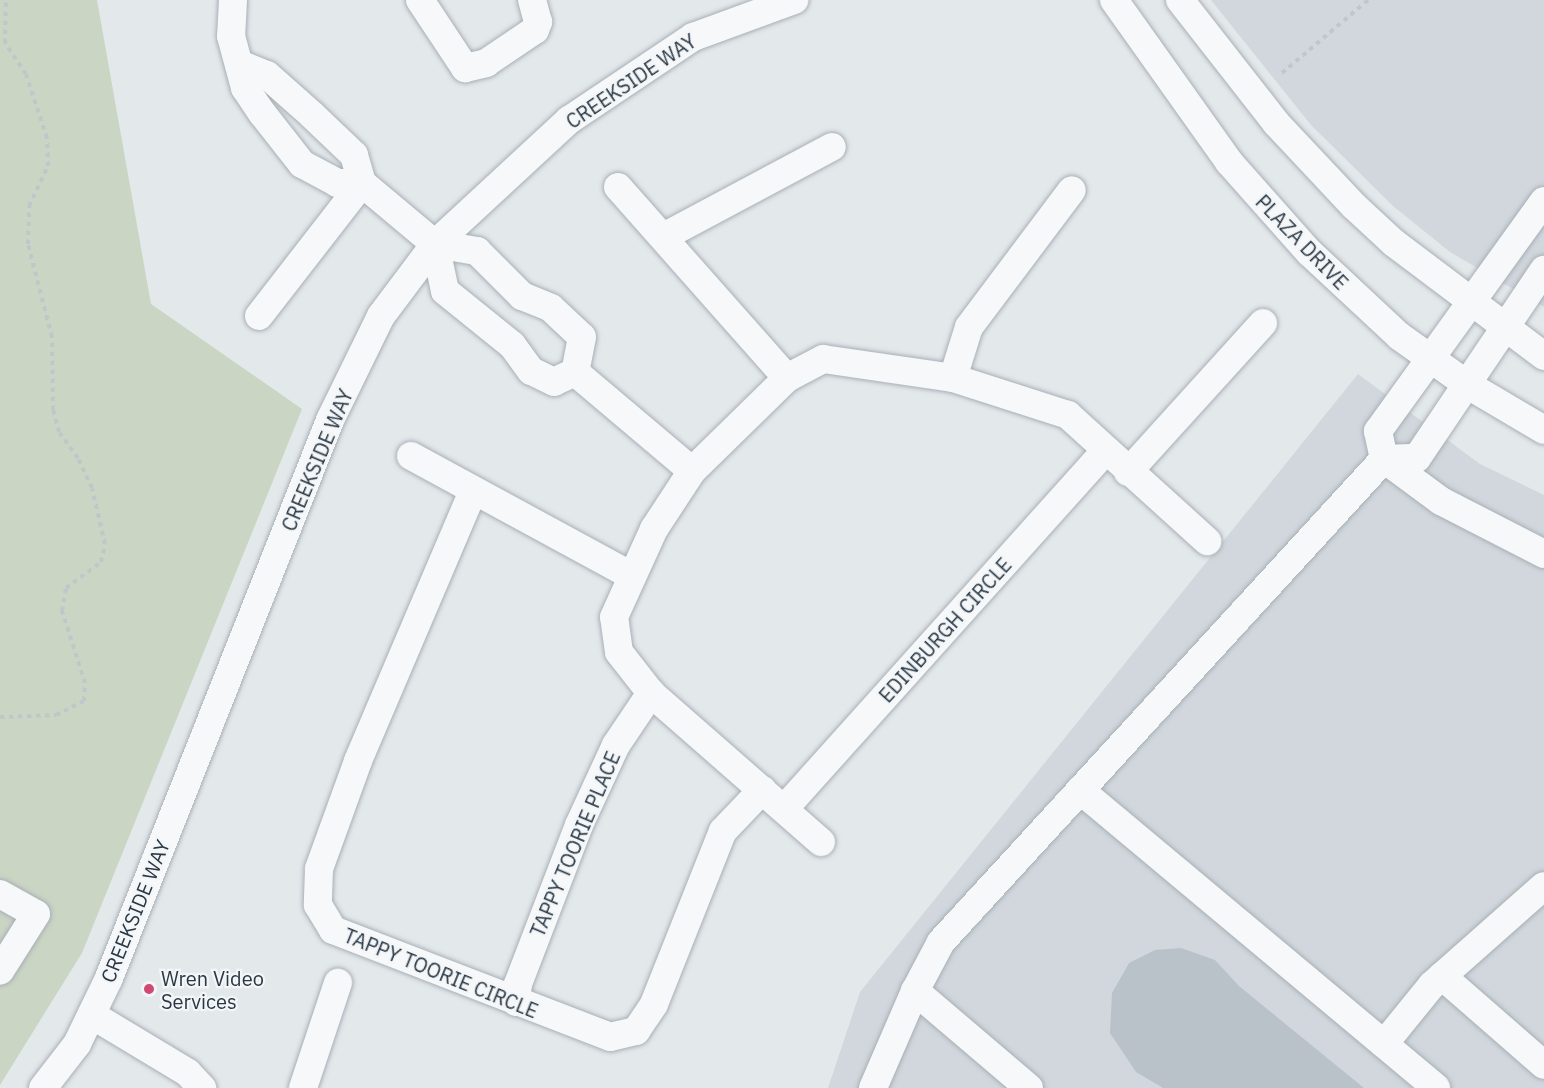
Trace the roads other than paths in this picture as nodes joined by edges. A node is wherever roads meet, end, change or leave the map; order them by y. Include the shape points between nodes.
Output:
1 (233, 0) edge
2 (420, 0) edge
3 (532, 0) edge
4 (794, 0) edge
5 (1114, 0) edge
6 (1180, 0) edge
7 (242, 65) junction
8 (305, 109) junction
9 (281, 137) junction
10 (832, 147) dead end
11 (362, 183) junction
12 (618, 187) dead end
13 (1072, 190) dead end
14 (1544, 201) edge
15 (665, 236) junction
16 (435, 244) junction
17 (1544, 270) edge
18 (1472, 304) junction
19 (259, 316) dead end
20 (1263, 323) dead end
21 (1504, 329) junction
22 (1544, 356) edge
23 (1430, 358) junction
24 (574, 372) junction
25 (787, 378) junction
26 (953, 378) junction
27 (1468, 385) junction
28 (1544, 430) edge
29 (1105, 452) junction
30 (411, 456) dead end
31 (1384, 459) junction
32 (692, 471) junction
33 (1128, 472) junction
34 (472, 491) junction
35 (1207, 542) dead end
36 (1544, 554) edge
37 (630, 575) junction
38 (651, 693) junction
39 (762, 790) junction
40 (1080, 790) junction
41 (784, 809) junction
42 (821, 842) dead end
43 (1544, 886) edge
44 (0, 894) edge
45 (0, 971) edge
46 (1442, 976) junction
47 (338, 983) dead end
48 (915, 991) junction
49 (516, 1002) junction
50 (92, 1015) junction
51 (1383, 1044) junction
52 (1544, 1065) edge
53 (43, 1088) edge
54 (202, 1088) edge
55 (303, 1088) edge
56 (873, 1088) edge
57 (1029, 1088) edge
58 (1436, 1088) edge

1 - 7 street via 231,36
2 - 3 street via 465,68 486,63 535,30 538,22
4 - 16 street, CREEKSIDE WAY via 693,37 569,120
5 - 23 street, PLAZA DRIVE via 1186,106 1270,211 1351,293
6 - 18 street via 1232,71 1316,168 1394,243
7 - 8 street via 267,75
7 - 9 street via 245,88
8 - 9 street
8 - 11 street via 354,155
9 - 11 street via 302,164 321,176 337,183
10 - 15 street
11 - 16 street
11 - 19 street
12 - 15 street
13 - 26 street via 969,327
14 - 18 street
15 - 25 street via 736,326
16 - 24 street via 445,291 512,345 531,371 554,382
16 - 24 street via 477,250 522,296 551,308 582,337
16 - 50 street, CREEKSIDE WAY via 381,316 330,420
17 - 21 street
18 - 21 street
18 - 23 street
20 - 33 street
21 - 22 street
21 - 27 street
23 - 27 street, PLAZA DRIVE
23 - 31 street via 1378,431
24 - 32 street
25 - 26 street via 823,359
25 - 32 street
26 - 29 street via 1068,415
27 - 28 street, PLAZA DRIVE
27 - 31 street via 1417,458
29 - 33 street
29 - 41 street, EDINBURGH CIRCLE
30 - 34 street
31 - 36 street via 1441,501
31 - 40 street
32 - 37 street
33 - 35 street
34 - 37 street
34 - 49 street, TAPPY TOORIE CIRCLE via 358,761 319,869 318,906 333,930
37 - 38 street via 614,617 619,652
38 - 39 street
38 - 49 street, TAPPY TOORIE PLACE via 616,744 579,825 518,984
39 - 41 street
39 - 49 street, TAPPY TOORIE CIRCLE via 723,831 654,1004 636,1031 610,1037
40 - 48 street via 940,942
40 - 51 street
41 - 42 street
43 - 46 street
44 - 45 street via 36,914
46 - 51 street
46 - 52 street
47 - 55 street
48 - 56 street
48 - 57 street
50 - 53 street, CREEKSIDE WAY
50 - 54 street via 188,1073
51 - 58 street

